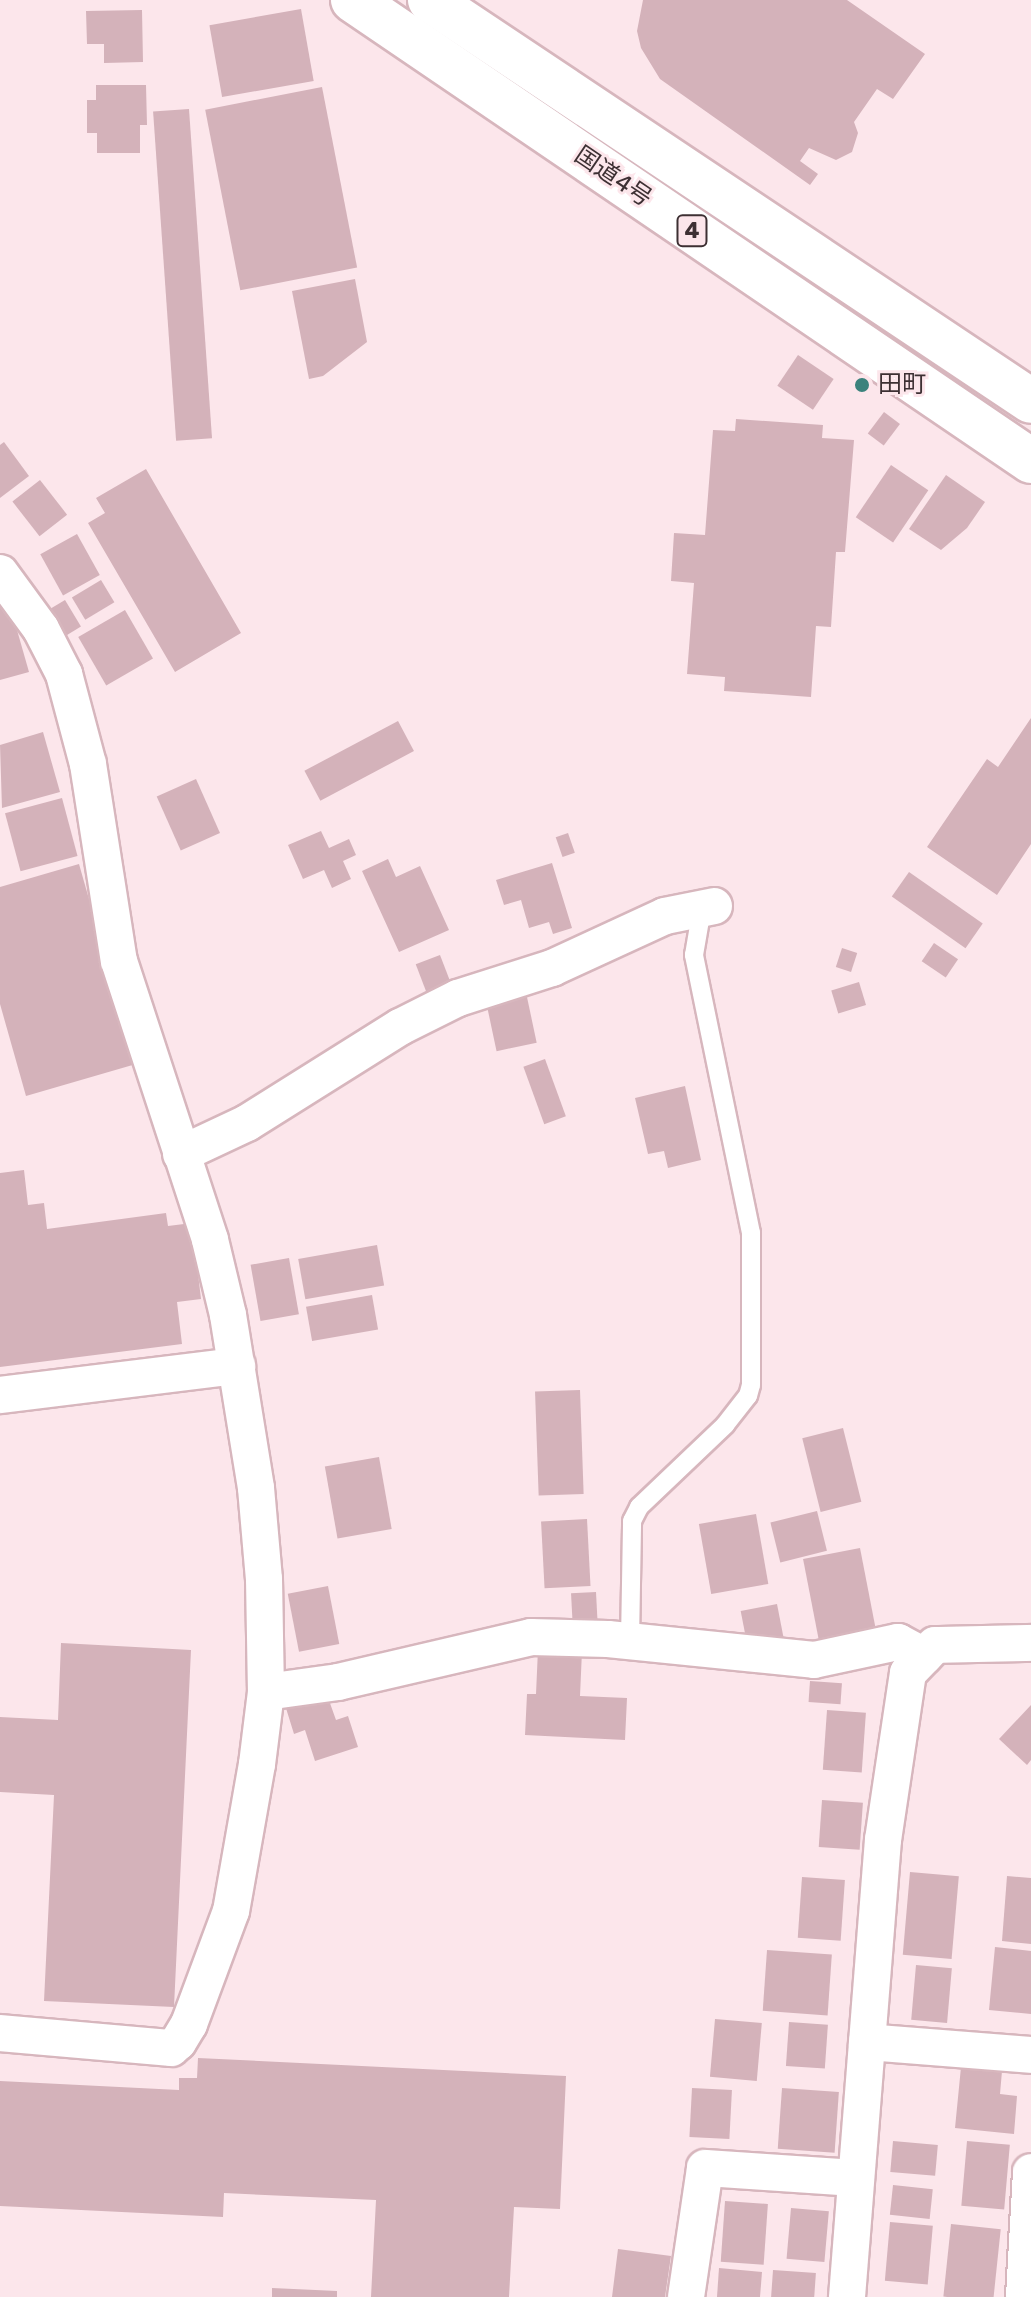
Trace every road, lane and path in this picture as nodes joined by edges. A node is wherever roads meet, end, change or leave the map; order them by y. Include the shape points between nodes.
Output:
1 (353, 0) edge
2 (444, 4) edge
3 (1031, 401) edge
4 (1031, 461) edge
5 (2, 581) edge
6 (708, 907) joint
7 (181, 1154) junction
8 (237, 1366) junction
9 (0, 1395) edge
10 (630, 1641) junction
11 (1031, 1643) edge
12 (924, 1656) junction
13 (266, 1692) junction
14 (0, 2033) edge
15 (867, 2042) junction
16 (1031, 2055) edge
17 (1031, 2172) edge
18 (856, 2178) junction
19 (686, 2297) edge
20 (847, 2297) edge
21 (1024, 2297) edge

1 - 4 highway, 国道4号 / 4
2 - 3 highway, 国道4号 / 4
5 - 7 street via 41,629 64,674 88,764 119,961
6 - 7 street via 651,921 552,968 458,998 400,1027 247,1123
6 - 10 lane via 694,955 751,1233 751,1385 725,1425 639,1507 632,1521
7 - 8 street via 210,1240
8 - 9 street
8 - 13 street via 258,1503
10 - 12 street via 814,1660 898,1642
10 - 13 street via 531,1637 338,1682
11 - 12 street via 935,1645
12 - 15 street via 908,1673 885,1825
13 - 14 street via 231,1911 178,2042 171,2048
15 - 16 street
15 - 18 street
17 - 21 street
18 - 19 street via 705,2168
18 - 20 street

